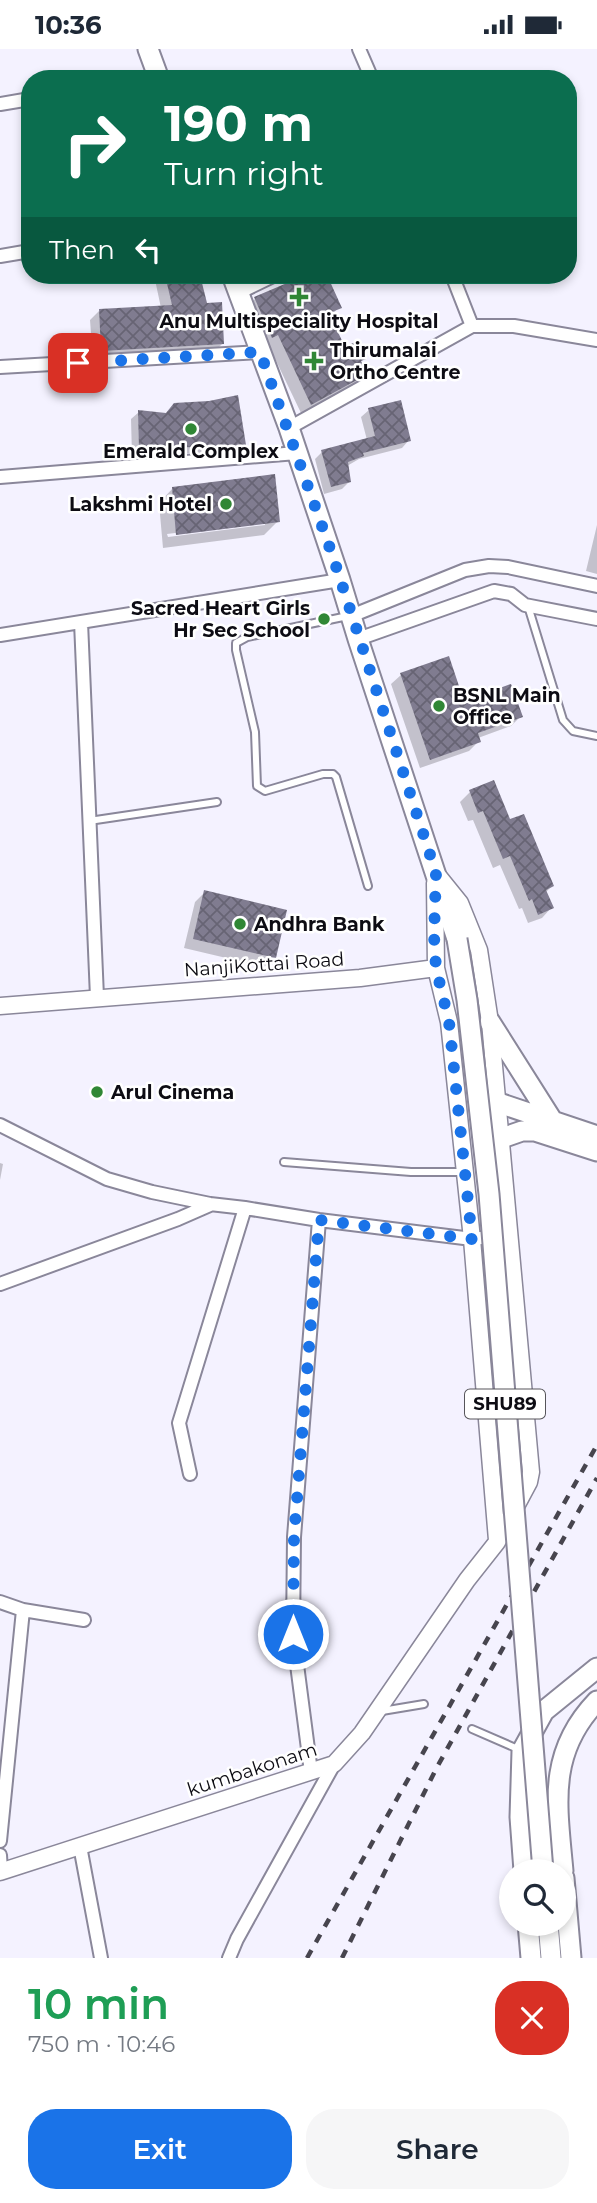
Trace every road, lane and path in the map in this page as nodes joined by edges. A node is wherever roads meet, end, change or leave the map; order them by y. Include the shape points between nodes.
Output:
1 (148, 49) edge
2 (359, 49) edge
3 (156, 70) edge
4 (368, 70) edge
5 (21, 100) edge
6 (0, 104) edge
7 (21, 252) edge
8 (0, 256) edge
9 (235, 284) edge
10 (456, 284) edge
11 (472, 326) junction
12 (597, 340) edge
13 (260, 352) junction
14 (0, 367) edge
15 (289, 428) junction
16 (297, 453) junction
17 (0, 477) edge
18 (340, 580) junction
19 (597, 586) edge
20 (528, 606) junction
21 (351, 615) junction
22 (597, 619) edge
23 (81, 622) junction
24 (0, 635) edge
25 (358, 639) junction
26 (597, 736) edge
27 (217, 802) dead end
28 (89, 821) junction
29 (436, 873) junction
30 (368, 886) dead end
31 (436, 968) junction
32 (97, 997) junction
33 (0, 1006) edge
34 (490, 1022) junction
35 (499, 1103) junction
36 (552, 1120) junction
37 (0, 1125) edge
38 (597, 1136) edge
39 (502, 1138) junction
40 (597, 1151) edge
41 (284, 1162) dead end
42 (465, 1172) junction
43 (210, 1204) junction
44 (245, 1208) junction
45 (319, 1220) junction
46 (510, 1235) junction
47 (472, 1239) junction
48 (0, 1285) edge
49 (190, 1474) dead end
50 (497, 1542) junction
51 (0, 1602) edge
52 (23, 1610) junction
53 (84, 1620) dead end
54 (597, 1668) edge
55 (597, 1701) edge
56 (424, 1704) dead end
57 (377, 1712) junction
58 (472, 1730) dead end
59 (522, 1751) junction
60 (334, 1764) junction
61 (311, 1772) junction
62 (0, 1841) edge
63 (80, 1846) junction
64 (0, 1855) edge
65 (523, 1859) edge
66 (542, 1859) edge
67 (562, 1859) edge
68 (0, 1872) edge
69 (529, 1936) edge
70 (549, 1936) edge
71 (569, 1936) edge
72 (102, 1958) edge
73 (229, 1958) edge
74 (531, 1958) edge
75 (551, 1958) edge
76 (571, 1958) edge

1 - 3 main road
2 - 4 street
5 - 6 street
7 - 8 street
9 - 13 main road, SHU89
10 - 11 street
11 - 12 street via 514,326
11 - 15 street
13 - 14 street
13 - 15 main road, SHU89
15 - 16 main road, SHU89
16 - 17 street
16 - 18 main road, SHU89
18 - 21 main road, SHU89
18 - 23 street
19 - 21 street via 489,566 466,570
20 - 22 street
20 - 25 street via 511,594 494,591
20 - 26 lane via 563,720 573,731
21 - 25 main road, SHU89
21 - 30 lane via 247,637 236,643 236,650 255,732 257,786 265,791 328,773 336,777
23 - 24 street
23 - 28 street
25 - 29 main road, SHU89
27 - 28 lane
28 - 32 street
29 - 31 street
29 - 34 street, kumbakonam via 460,902 480,950
29 - 66 main road, SHU89, bridge via 457,939 489,1194
31 - 32 street, NanjiKottai Road
31 - 42 street via 449,1022
32 - 33 street, NanjiKottai Road
34 - 35 street, kumbakonam
34 - 36 main road
35 - 36 main road
35 - 39 street, kumbakonam
36 - 38 main road
37 - 43 street via 107,1179
39 - 40 main road via 535,1131
39 - 46 street, kumbakonam
41 - 42 lane
42 - 47 street
43 - 44 street
43 - 48 street
44 - 45 street
44 - 49 street via 179,1423
45 - 47 street
45 - 61 street via 294,1537 293,1634
46 - 47 street
46 - 50 street, kumbakonam via 531,1472
47 - 50 street
50 - 57 street, kumbakonam
51 - 52 street
52 - 53 street
52 - 62 street
54 - 59 main road via 544,1711
55 - 67 main road via 570,1735 560,1769 557,1812
56 - 57 lane
57 - 60 street, kumbakonam
58 - 59 lane
59 - 65 main road
60 - 61 street, kumbakonam
60 - 73 street
61 - 63 street, kumbakonam
63 - 68 street, kumbakonam
63 - 72 street
64 - 68 street
69 - 74 main road
70 - 75 main road
71 - 76 main road

